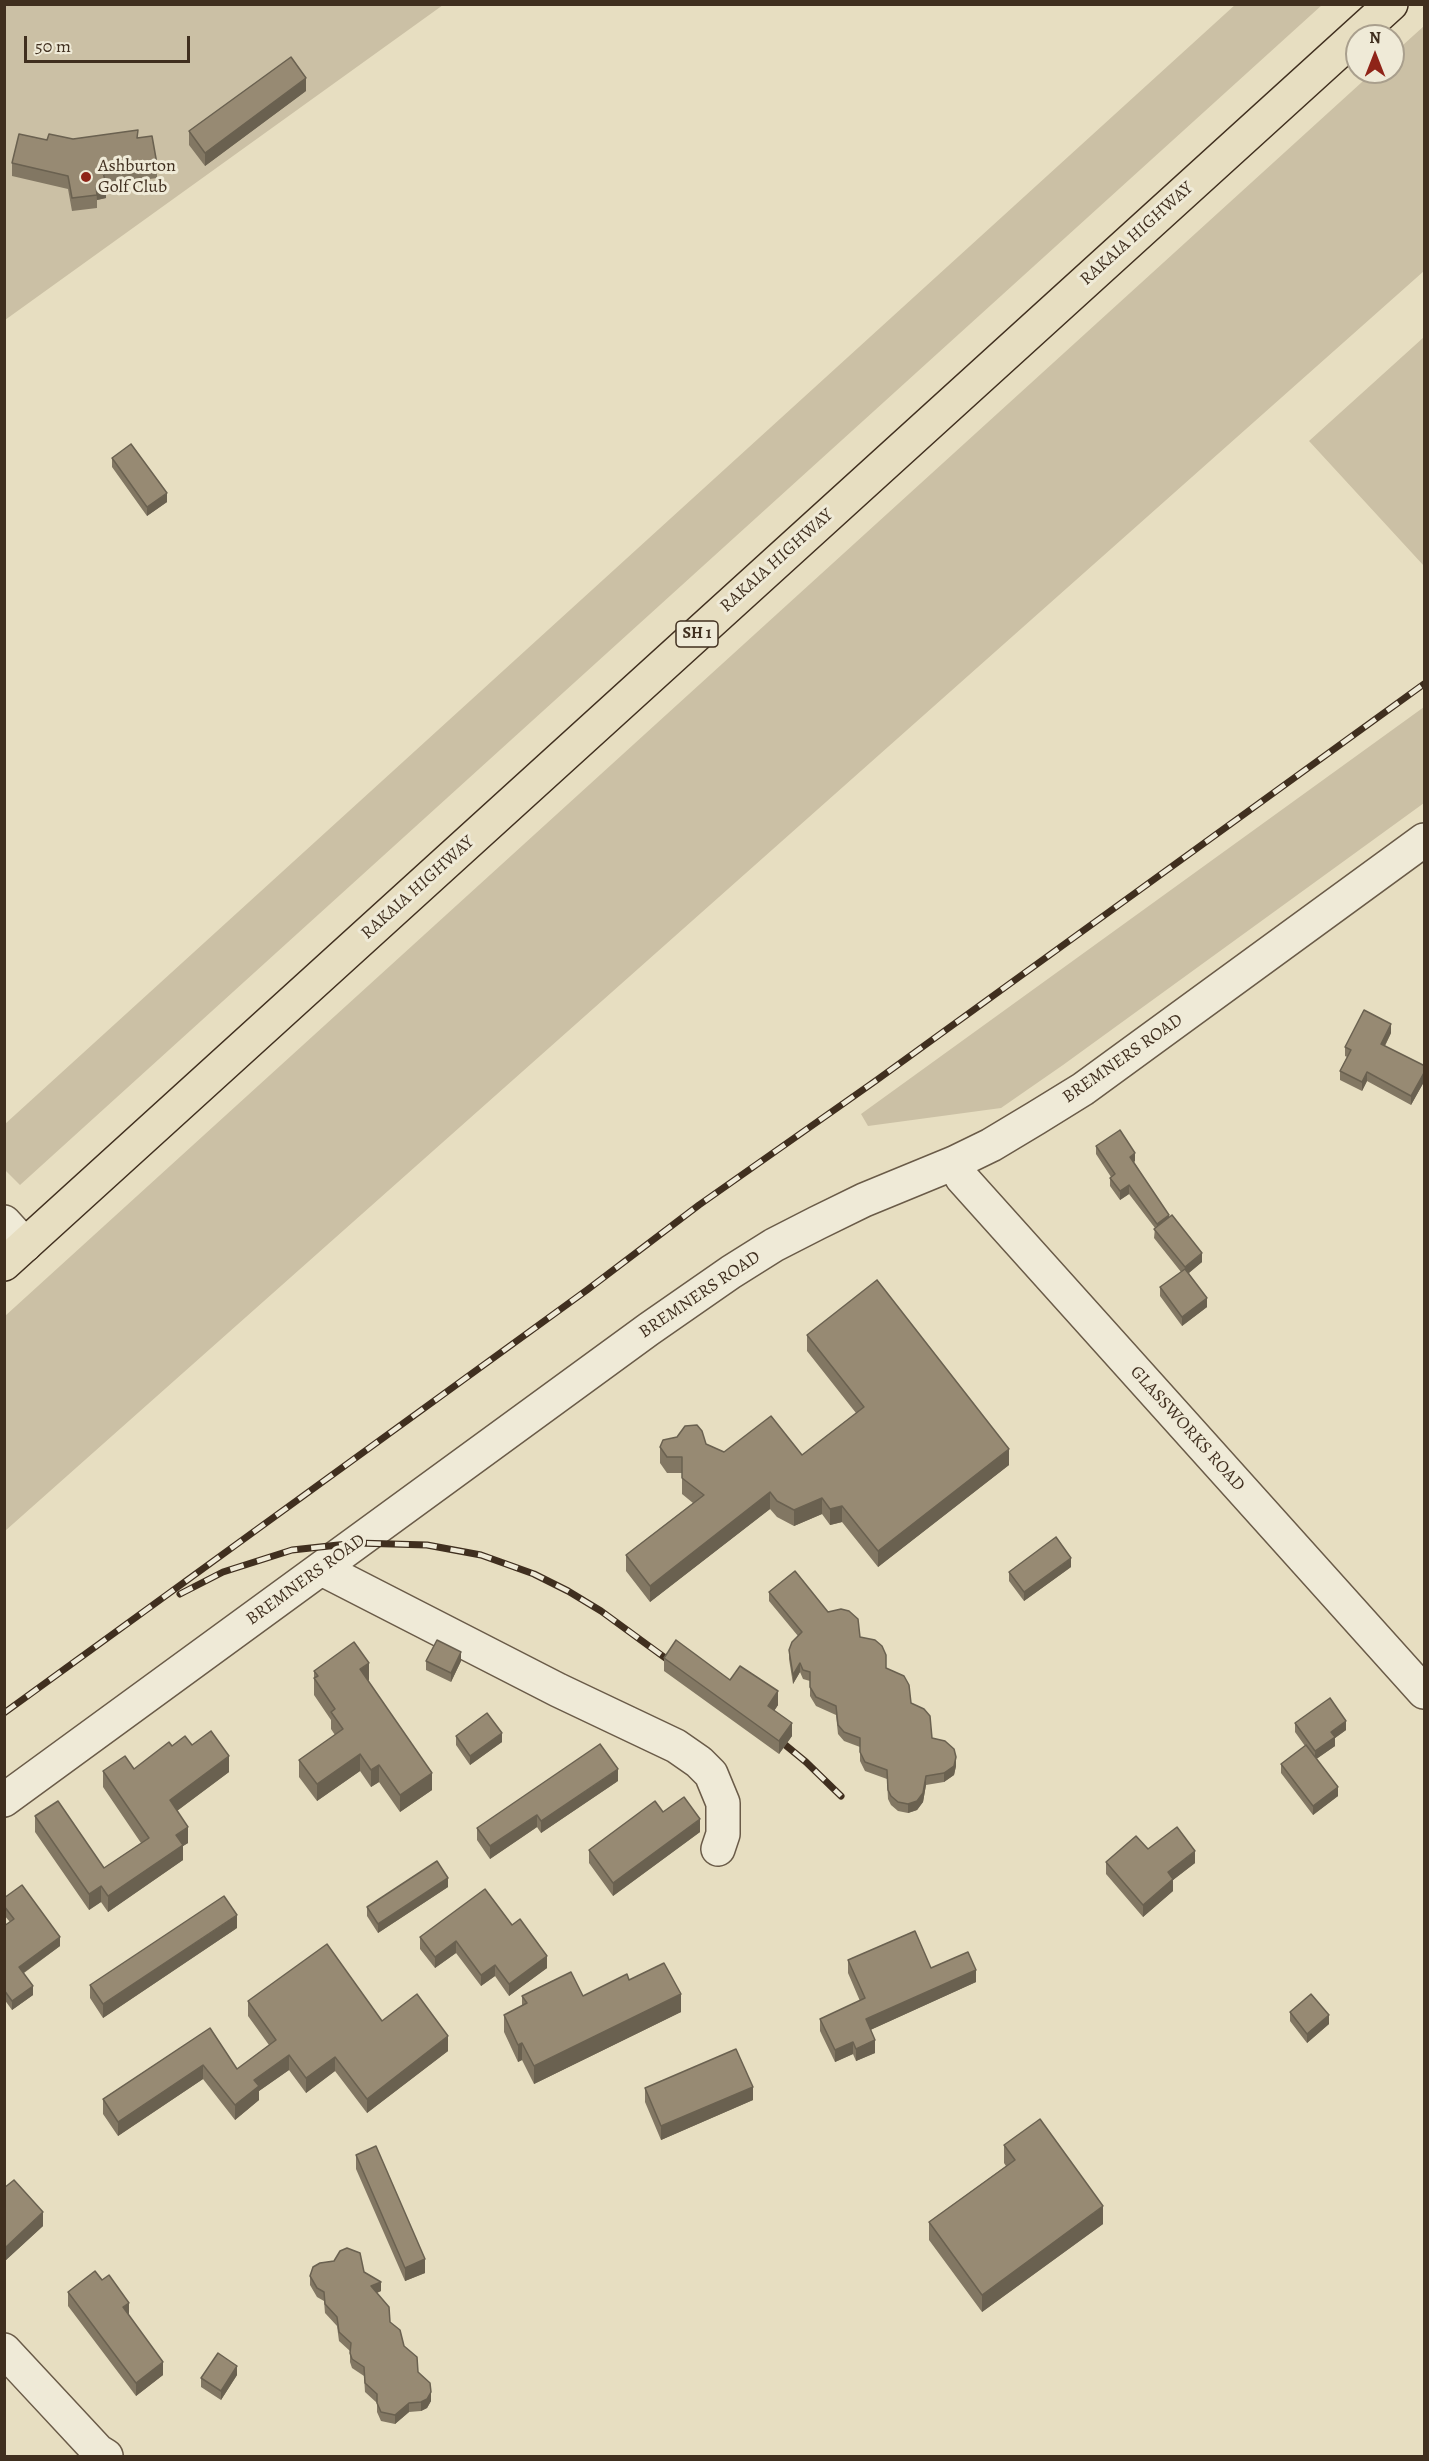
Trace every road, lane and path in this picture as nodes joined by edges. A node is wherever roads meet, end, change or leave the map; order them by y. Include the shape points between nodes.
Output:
1 (1391, 4) edge
2 (1425, 840) edge
3 (954, 1163) junction
4 (11, 1244) edge
5 (322, 1569) junction
6 (1425, 1692) edge
7 (4, 1800) edge
8 (718, 1849) dead end
9 (4, 2349) edge
10 (106, 2457) edge

1 - 4 highway, RAKAIA HIGHWAY / SH 1
2 - 3 street, BREMNERS ROAD via 1083,1089
3 - 5 street, BREMNERS ROAD via 864,1200 774,1245 731,1272
3 - 6 street, GLASSWORKS ROAD via 962,1179
5 - 7 street, BREMNERS ROAD
5 - 8 street via 676,1746 699,1762 711,1774 723,1803 723,1834
9 - 10 street

